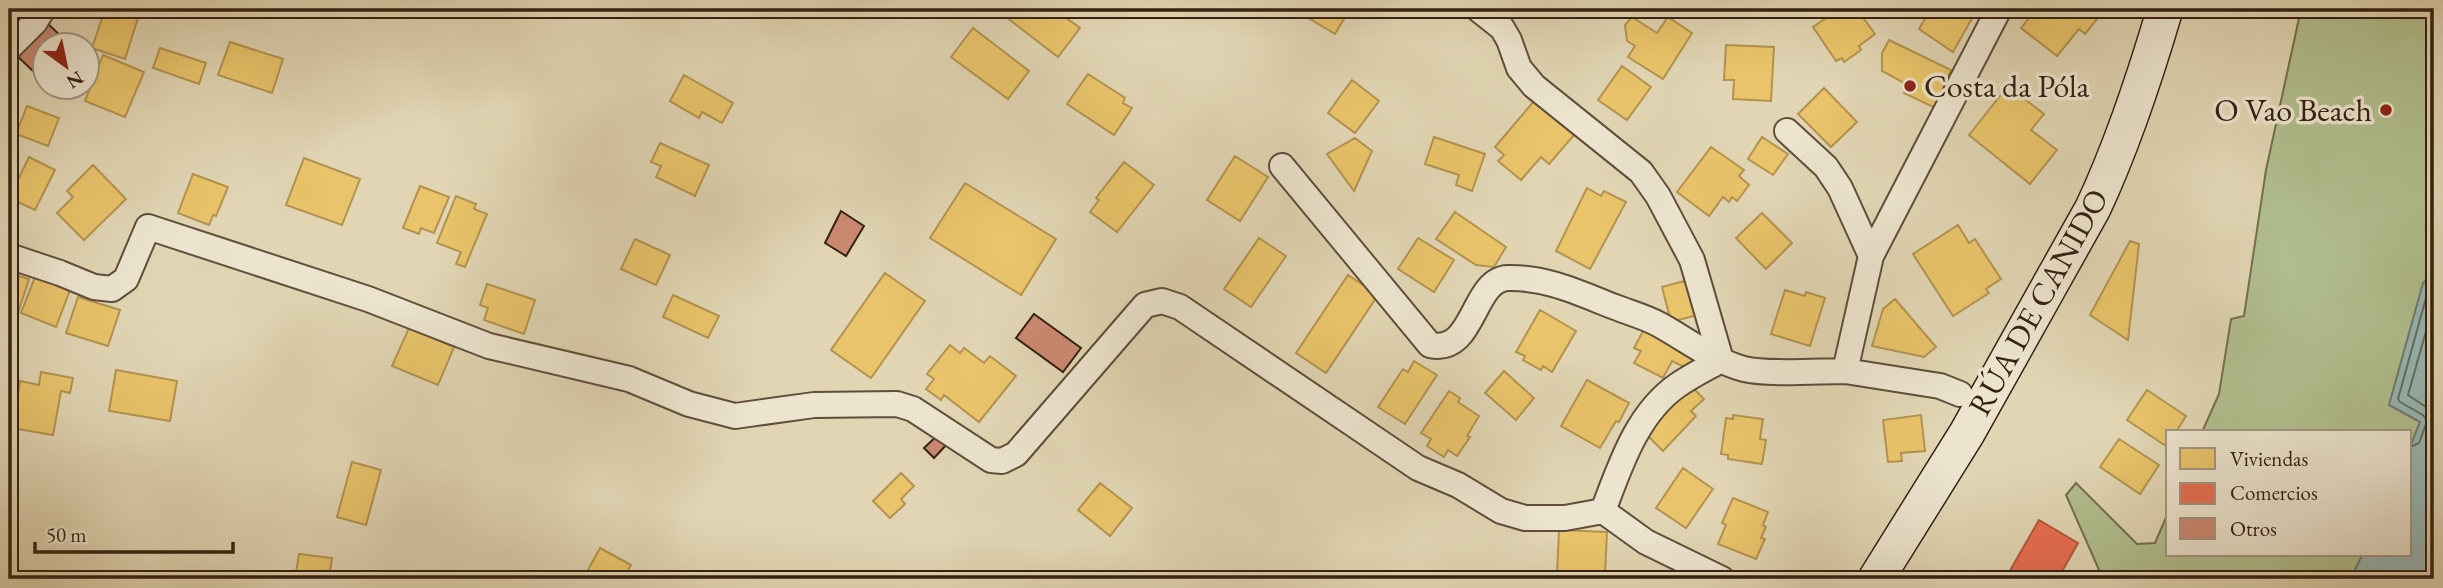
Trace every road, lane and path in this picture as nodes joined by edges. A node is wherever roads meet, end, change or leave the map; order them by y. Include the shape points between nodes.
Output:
1 (43, 9) edge
2 (1478, 9) edge
3 (1999, 9) edge
4 (2165, 9) edge
5 (9, 48) edge
6 (1787, 131) dead end
7 (1283, 166) dead end
8 (9, 256) edge
9 (1871, 256) junction
10 (1721, 360) junction
11 (1845, 371) junction
12 (1960, 394) dead end
13 (1603, 511) junction
14 (1722, 579) edge
15 (1876, 579) edge

1 - 5 street
2 - 10 street via 1502,28 1519,68 1534,86 1641,172 1658,196 1692,260
3 - 9 street
4 - 15 main road, RÚA DE CANIDO via 2134,106 2093,208 1966,433
6 - 9 street via 1826,167
7 - 10 street via 1430,345 1450,344 1462,333 1485,294 1506,278 1559,284 1657,323
8 - 13 street via 94,288 112,289 126,279 148,227 368,299 489,346 629,379 689,404 735,416 814,405 897,404 913,409 991,460 1002,461 1016,454 1145,305 1163,301 1180,307 1418,468 1501,511 1525,518 1565,518
9 - 11 street
10 - 11 street via 1746,370
10 - 13 street via 1677,386 1654,407 1621,465
11 - 12 street via 1940,386
13 - 14 street via 1646,541

